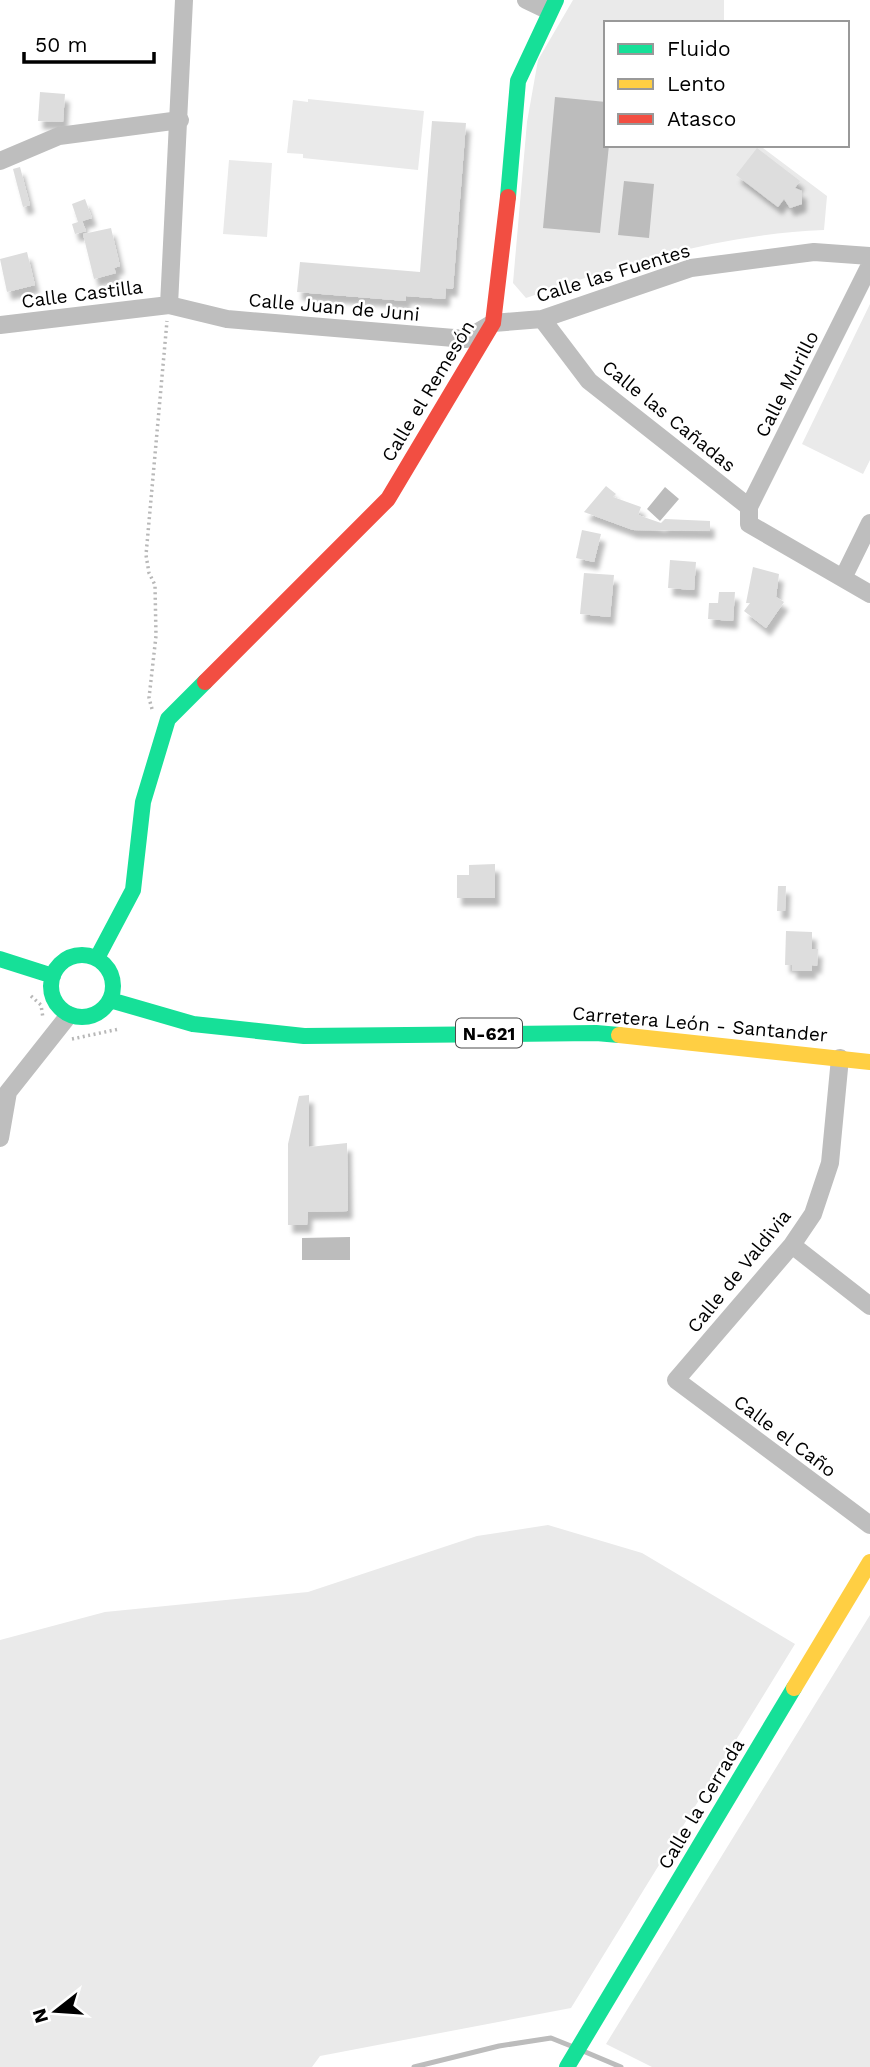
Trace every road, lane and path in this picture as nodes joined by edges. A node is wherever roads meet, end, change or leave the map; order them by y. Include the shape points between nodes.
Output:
1 (184, 0) edge
2 (526, 0) edge
3 (553, 5) edge
4 (180, 121) junction
5 (0, 161) edge
6 (870, 256) edge
7 (870, 265) edge
8 (169, 305) junction
9 (542, 319) junction
10 (493, 323) junction
11 (0, 325) edge
12 (749, 516) junction
13 (870, 523) edge
14 (843, 578) junction
15 (870, 594) edge
16 (168, 719) junction
17 (97, 958) junction
18 (0, 959) edge
19 (53, 976) junction
20 (110, 1000) junction
21 (69, 1015) junction
22 (840, 1058) junction
23 (870, 1062) edge
24 (0, 1138) edge
25 (792, 1245) junction
26 (870, 1306) edge
27 (676, 1380) joint
28 (870, 1525) edge
29 (870, 1562) edge
30 (575, 2055) edge

1 - 4 street
2 - 3 street
3 - 10 main road, Calle el Remesón via 518,81
4 - 5 street via 59,136
4 - 8 street
6 - 9 street, Calle las Fuentes via 814,252 691,268
7 - 12 street, Calle Murillo
8 - 10 street, Calle Juan de Juni via 227,319 466,339
8 - 11 street, Calle Castilla
8 - 16 path via 146,555 155,585 156,636 149,698 154,711
9 - 10 street, Calle las Fuentes
9 - 12 street, Calle las Cañadas via 589,381
10 - 16 main road, Calle el Remesón via 388,499
12 - 14 street, Calle las Cañadas
13 - 14 street
14 - 15 street, Calle las Cañadas
16 - 17 main road via 143,802 133,890
17 - 19 main road via 69,957
17 - 20 main road via 113,980
18 - 19 main road
19 - 21 main road via 55,1001
20 - 21 main road via 92,1016
20 - 22 main road, Carretera León - Santander / N-621 via 193,1024 304,1036 596,1033
21 - 24 street via 8,1092
22 - 23 main road, Carretera León - Santander / N-621
22 - 25 street, Calle de Valdivia via 830,1163 813,1214
25 - 26 street
25 - 27 street, Calle de Valdivia
27 - 28 street, Calle el Caño
29 - 30 main road, Calle la Cerrada

